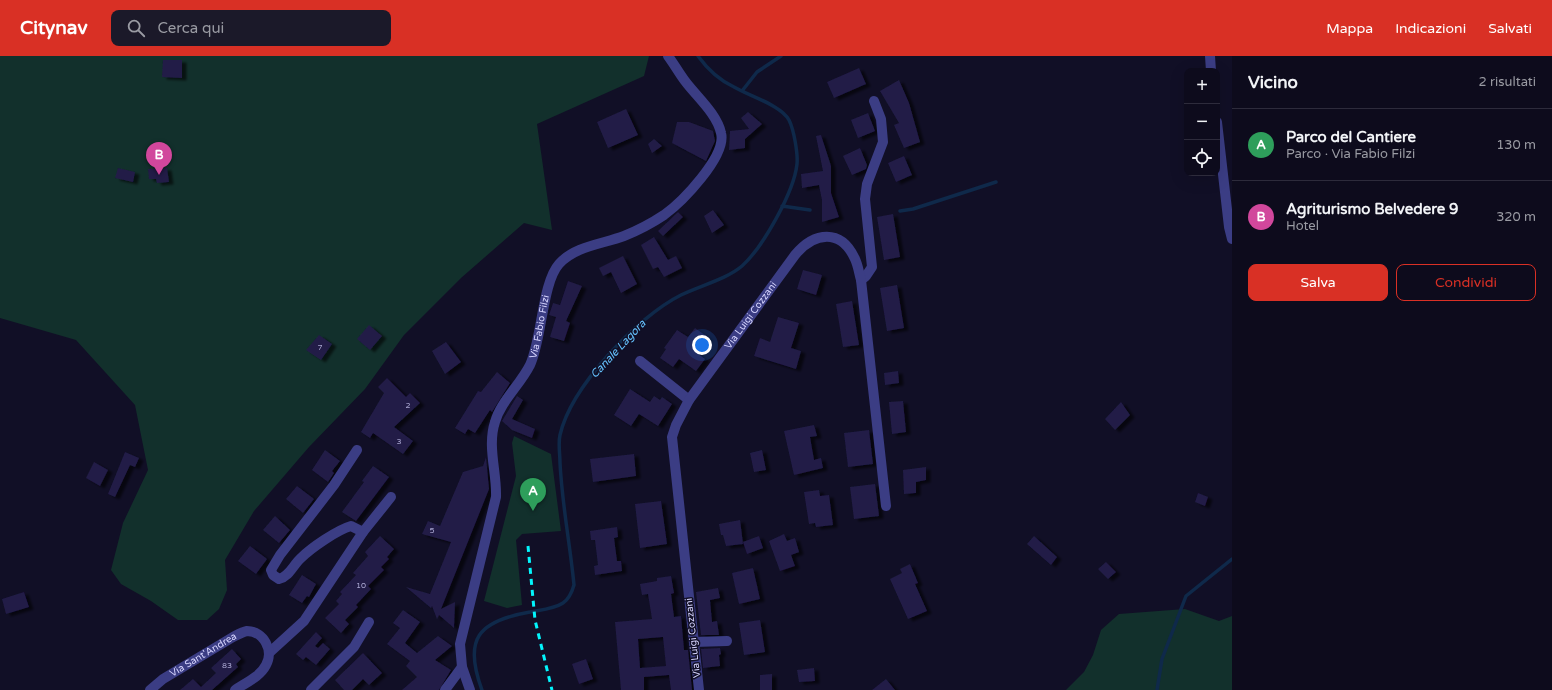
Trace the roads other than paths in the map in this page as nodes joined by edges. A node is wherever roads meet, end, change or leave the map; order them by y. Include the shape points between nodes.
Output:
1 (668, 56) edge
2 (1210, 56) edge
3 (1211, 68) edge
4 (874, 101) dead end
5 (1219, 140) edge
6 (1232, 239) edge
7 (861, 280) junction
8 (640, 361) dead end
9 (690, 400) junction
10 (357, 450) dead end
11 (391, 497) dead end
12 (886, 506) dead end
13 (363, 532) junction
14 (369, 622) dead end
15 (727, 640) dead end
16 (694, 642) junction
17 (270, 652) junction
18 (462, 667) junction
19 (150, 690) edge
20 (235, 690) edge
21 (311, 690) edge
22 (445, 690) edge
23 (470, 690) edge
24 (699, 690) edge

1 - 18 street, Via Fabio Filzi via 716,120 722,140 720,149 709,168 666,214 642,229 572,252 559,264 551,277 530,365 494,422 492,446 497,484 496,497 460,644
2 - 3 street
4 - 7 street via 881,119 883,142 867,184 865,199 872,267
5 - 6 street
7 - 9 street, Via Luigi Cozzani via 856,260 844,244 833,237 814,238 804,244
7 - 12 street, Via Luigi Cozzani
8 - 9 street
9 - 16 street, Via Luigi Cozzani via 676,425 672,444
10 - 13 street via 334,485 280,555 271,570 273,575 279,579 285,577 301,558 340,529 351,526
11 - 13 street
13 - 17 street via 304,621
14 - 21 street via 354,647
15 - 16 street
16 - 24 street, Via Luigi Cozzani
17 - 19 street, Via Sant'Andrea via 260,636 244,632 163,679
17 - 20 street via 262,671
18 - 22 street
18 - 23 street, Via Fabio Filzi

